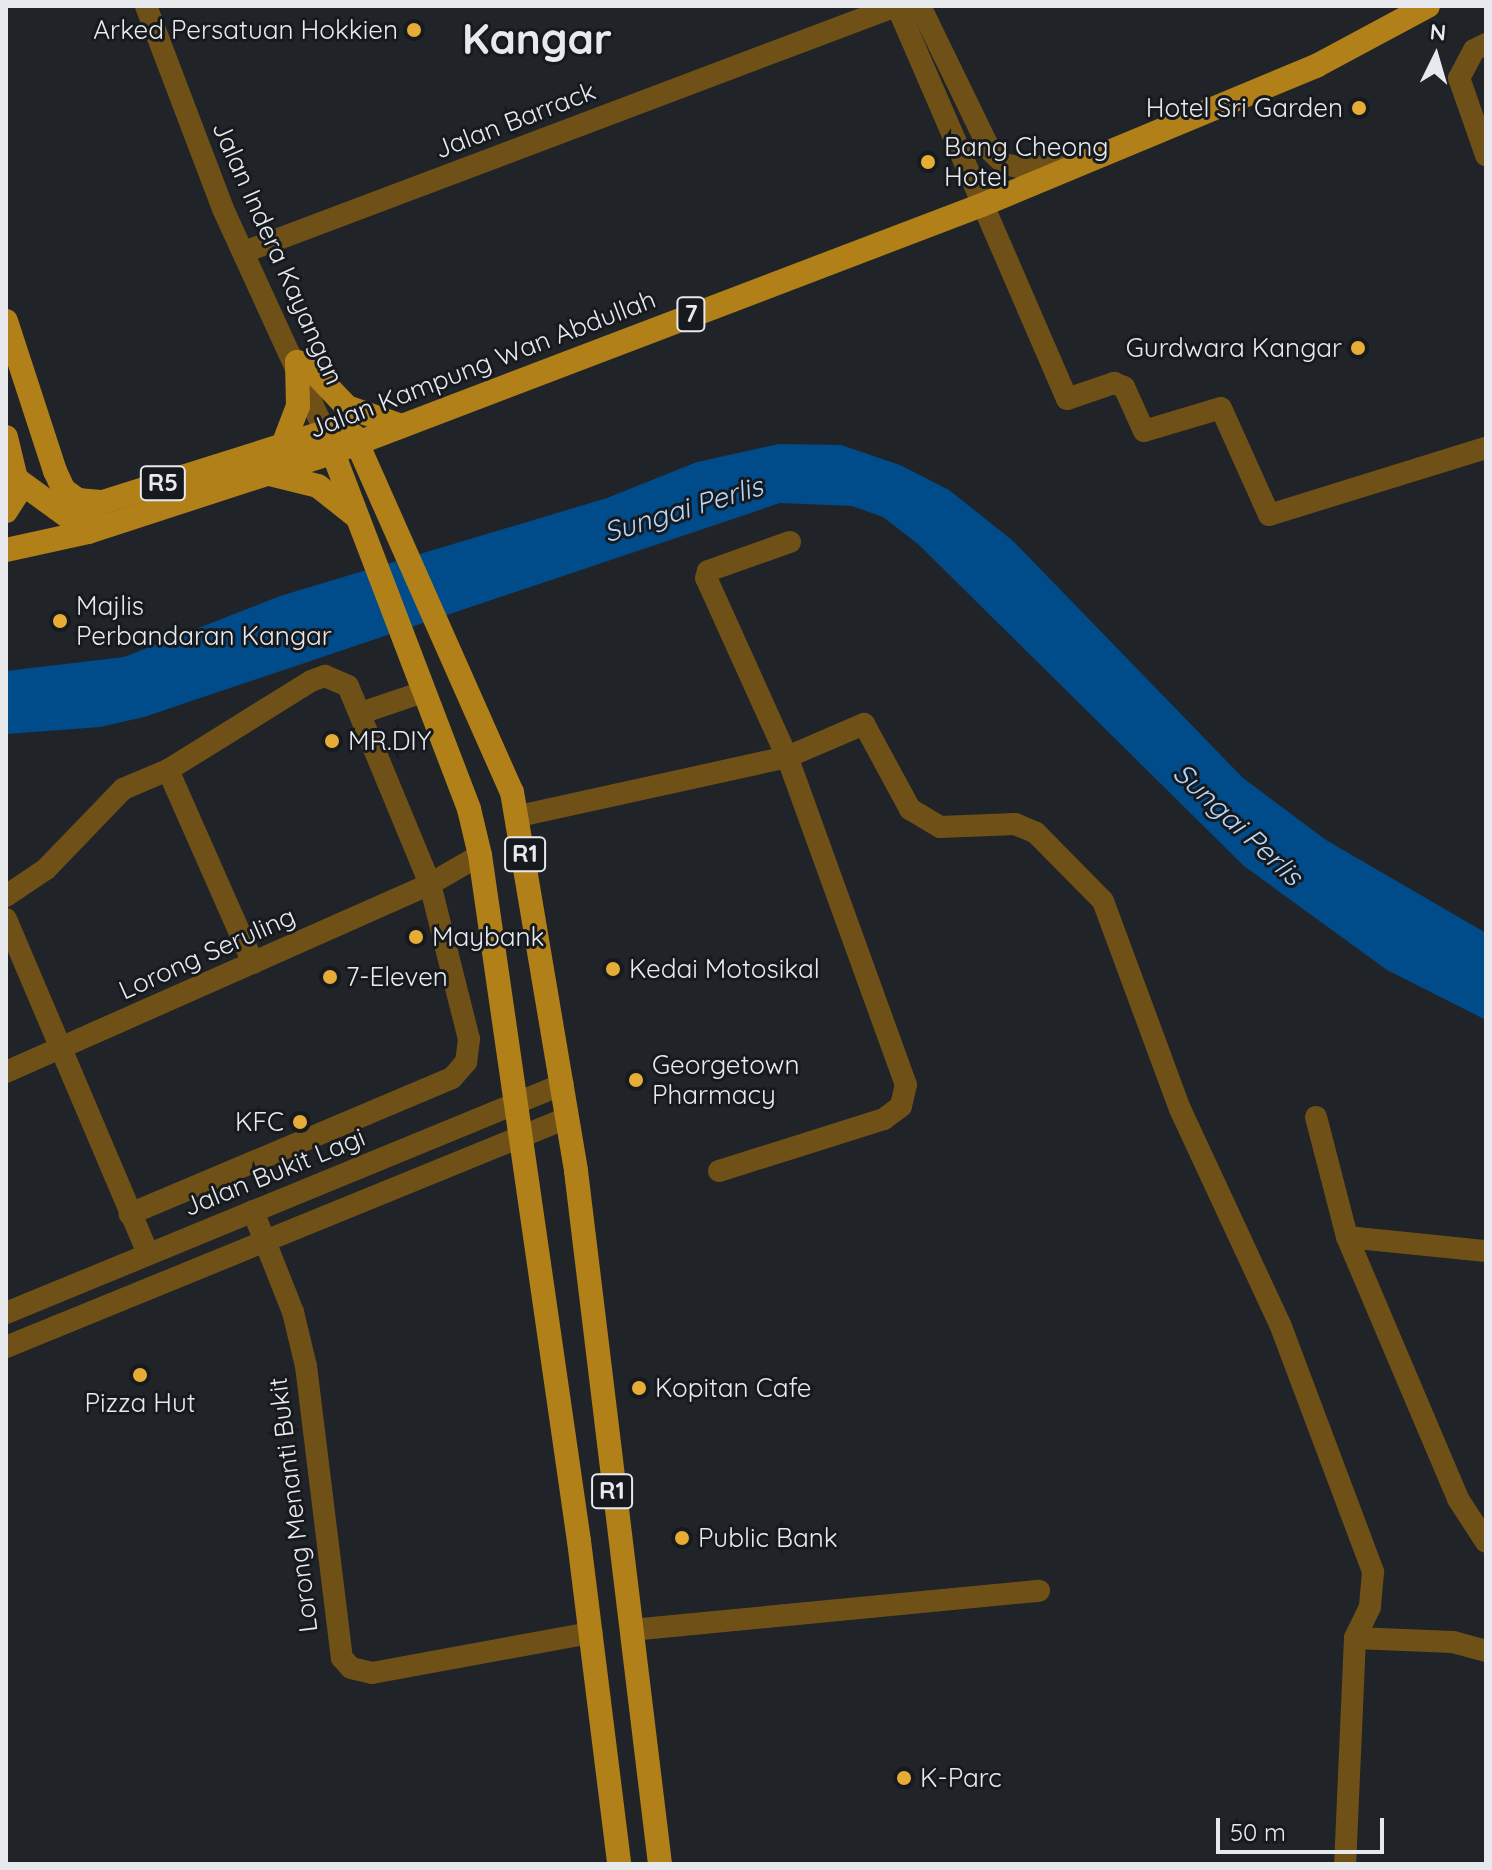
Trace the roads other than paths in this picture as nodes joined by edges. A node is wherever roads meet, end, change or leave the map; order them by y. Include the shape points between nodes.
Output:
1 (146, 6) edge
2 (897, 6) edge
3 (920, 6) edge
4 (1428, 6) edge
5 (1486, 44) edge
6 (1486, 155) edge
7 (1088, 161) junction
8 (982, 205) junction
9 (244, 252) junction
10 (6, 321) edge
11 (297, 362) junction
12 (402, 426) junction
13 (6, 437) edge
14 (329, 442) junction
15 (360, 442) junction
16 (283, 445) junction
17 (1486, 448) edge
18 (55, 471) junction
19 (263, 473) junction
20 (19, 481) junction
21 (50, 506) junction
22 (6, 511) edge
23 (97, 529) junction
24 (365, 531) junction
25 (790, 542) dead end
26 (32, 545) junction
27 (6, 550) edge
28 (423, 692) junction
29 (361, 713) junction
30 (787, 757) junction
31 (168, 770) junction
32 (519, 816) junction
33 (480, 855) junction
34 (430, 884) junction
35 (6, 896) edge
36 (6, 919) edge
37 (253, 963) junction
38 (61, 1048) junction
39 (6, 1072) edge
40 (563, 1084) junction
41 (516, 1103) junction
42 (1316, 1117) dead end
43 (567, 1118) junction
44 (520, 1137) junction
45 (719, 1171) dead end
46 (253, 1211) junction
47 (130, 1214) junction
48 (1347, 1237) junction
49 (264, 1241) junction
50 (1486, 1251) edge
51 (148, 1253) junction
52 (6, 1313) edge
53 (6, 1347) edge
54 (1486, 1542) edge
55 (1039, 1591) dead end
56 (631, 1630) junction
57 (591, 1633) junction
58 (1355, 1638) junction
59 (1486, 1651) edge
60 (619, 1864) edge
61 (660, 1864) edge
62 (1345, 1864) edge

1 - 9 street, Jalan Indera Kayangan
2 - 8 street
2 - 9 street, Jalan Barrack
3 - 7 street via 978,134 1004,164 1023,168
4 - 7 main road, 7 via 1365,43
5 - 6 street via 1474,50 1459,78
7 - 8 main road, 7
8 - 12 main road, Jalan Kampung Wan Abdullah / 7
8 - 17 street via 1067,399 1114,383 1124,387 1144,431 1221,408 1269,515
9 - 11 street, Jalan Indera Kayangan
10 - 18 main road, R5
11 - 12 main road via 307,365 347,407
11 - 14 street, Jalan Indera Kayangan
11 - 16 main road via 298,406
12 - 15 main road, Jalan Kampung Wan Abdullah / 7
13 - 20 main road
14 - 15 main road, Jalan Kampung Wan Abdullah / 7
14 - 16 main road
14 - 19 main road, Jalan Kampung Wan Abdullah / 7
14 - 24 main road, R1
15 - 32 main road, R1
16 - 18 main road, R5 via 103,502 70,495
18 - 21 main road
19 - 23 main road, Jalan Kampung Wan Abdullah / 7
19 - 24 main road via 318,486
20 - 21 main road
20 - 22 main road via 17,497
21 - 23 main road
21 - 26 main road
23 - 26 main road, 7
24 - 28 main road, R1
25 - 30 street via 708,571 706,578
26 - 27 main road, 7
28 - 29 street
28 - 33 main road, R1 via 469,809
29 - 31 street via 348,686 325,676
29 - 34 street
30 - 32 street
30 - 45 street via 906,1085 901,1106 884,1119
30 - 58 street via 864,724 898,792 917,814 940,827 1015,824 1036,833 1103,901 1180,1109 1280,1324 1373,1572 1370,1607
31 - 35 street via 113,795 46,869
31 - 37 street
32 - 40 main road, R1
33 - 34 street, Lorong Seruling
33 - 41 main road, R1
34 - 37 street, Lorong Seruling
34 - 47 street via 469,1039 466,1062 452,1078
36 - 38 street
37 - 38 street, Lorong Seruling
38 - 39 street, Lorong Seruling
38 - 47 street
40 - 41 street, Jalan Bukit Lagi
40 - 43 main road, R1
41 - 44 main road, R1
41 - 46 street, Jalan Bukit Lagi
42 - 48 street
43 - 44 street
43 - 56 main road, R1
44 - 49 street
44 - 57 main road, R1
46 - 49 street, Lorong Menanti Bukit
46 - 51 street, Jalan Bukit Lagi
47 - 51 street
48 - 50 street
48 - 54 street via 1458,1499
49 - 53 street
49 - 57 street, Lorong Menanti Bukit via 293,1312 306,1366 323,1472 338,1647 351,1668 372,1673
51 - 52 street, Jalan Bukit Lagi
55 - 56 street
56 - 61 main road, R1
57 - 60 main road, R1
58 - 59 street via 1453,1642
58 - 62 street

